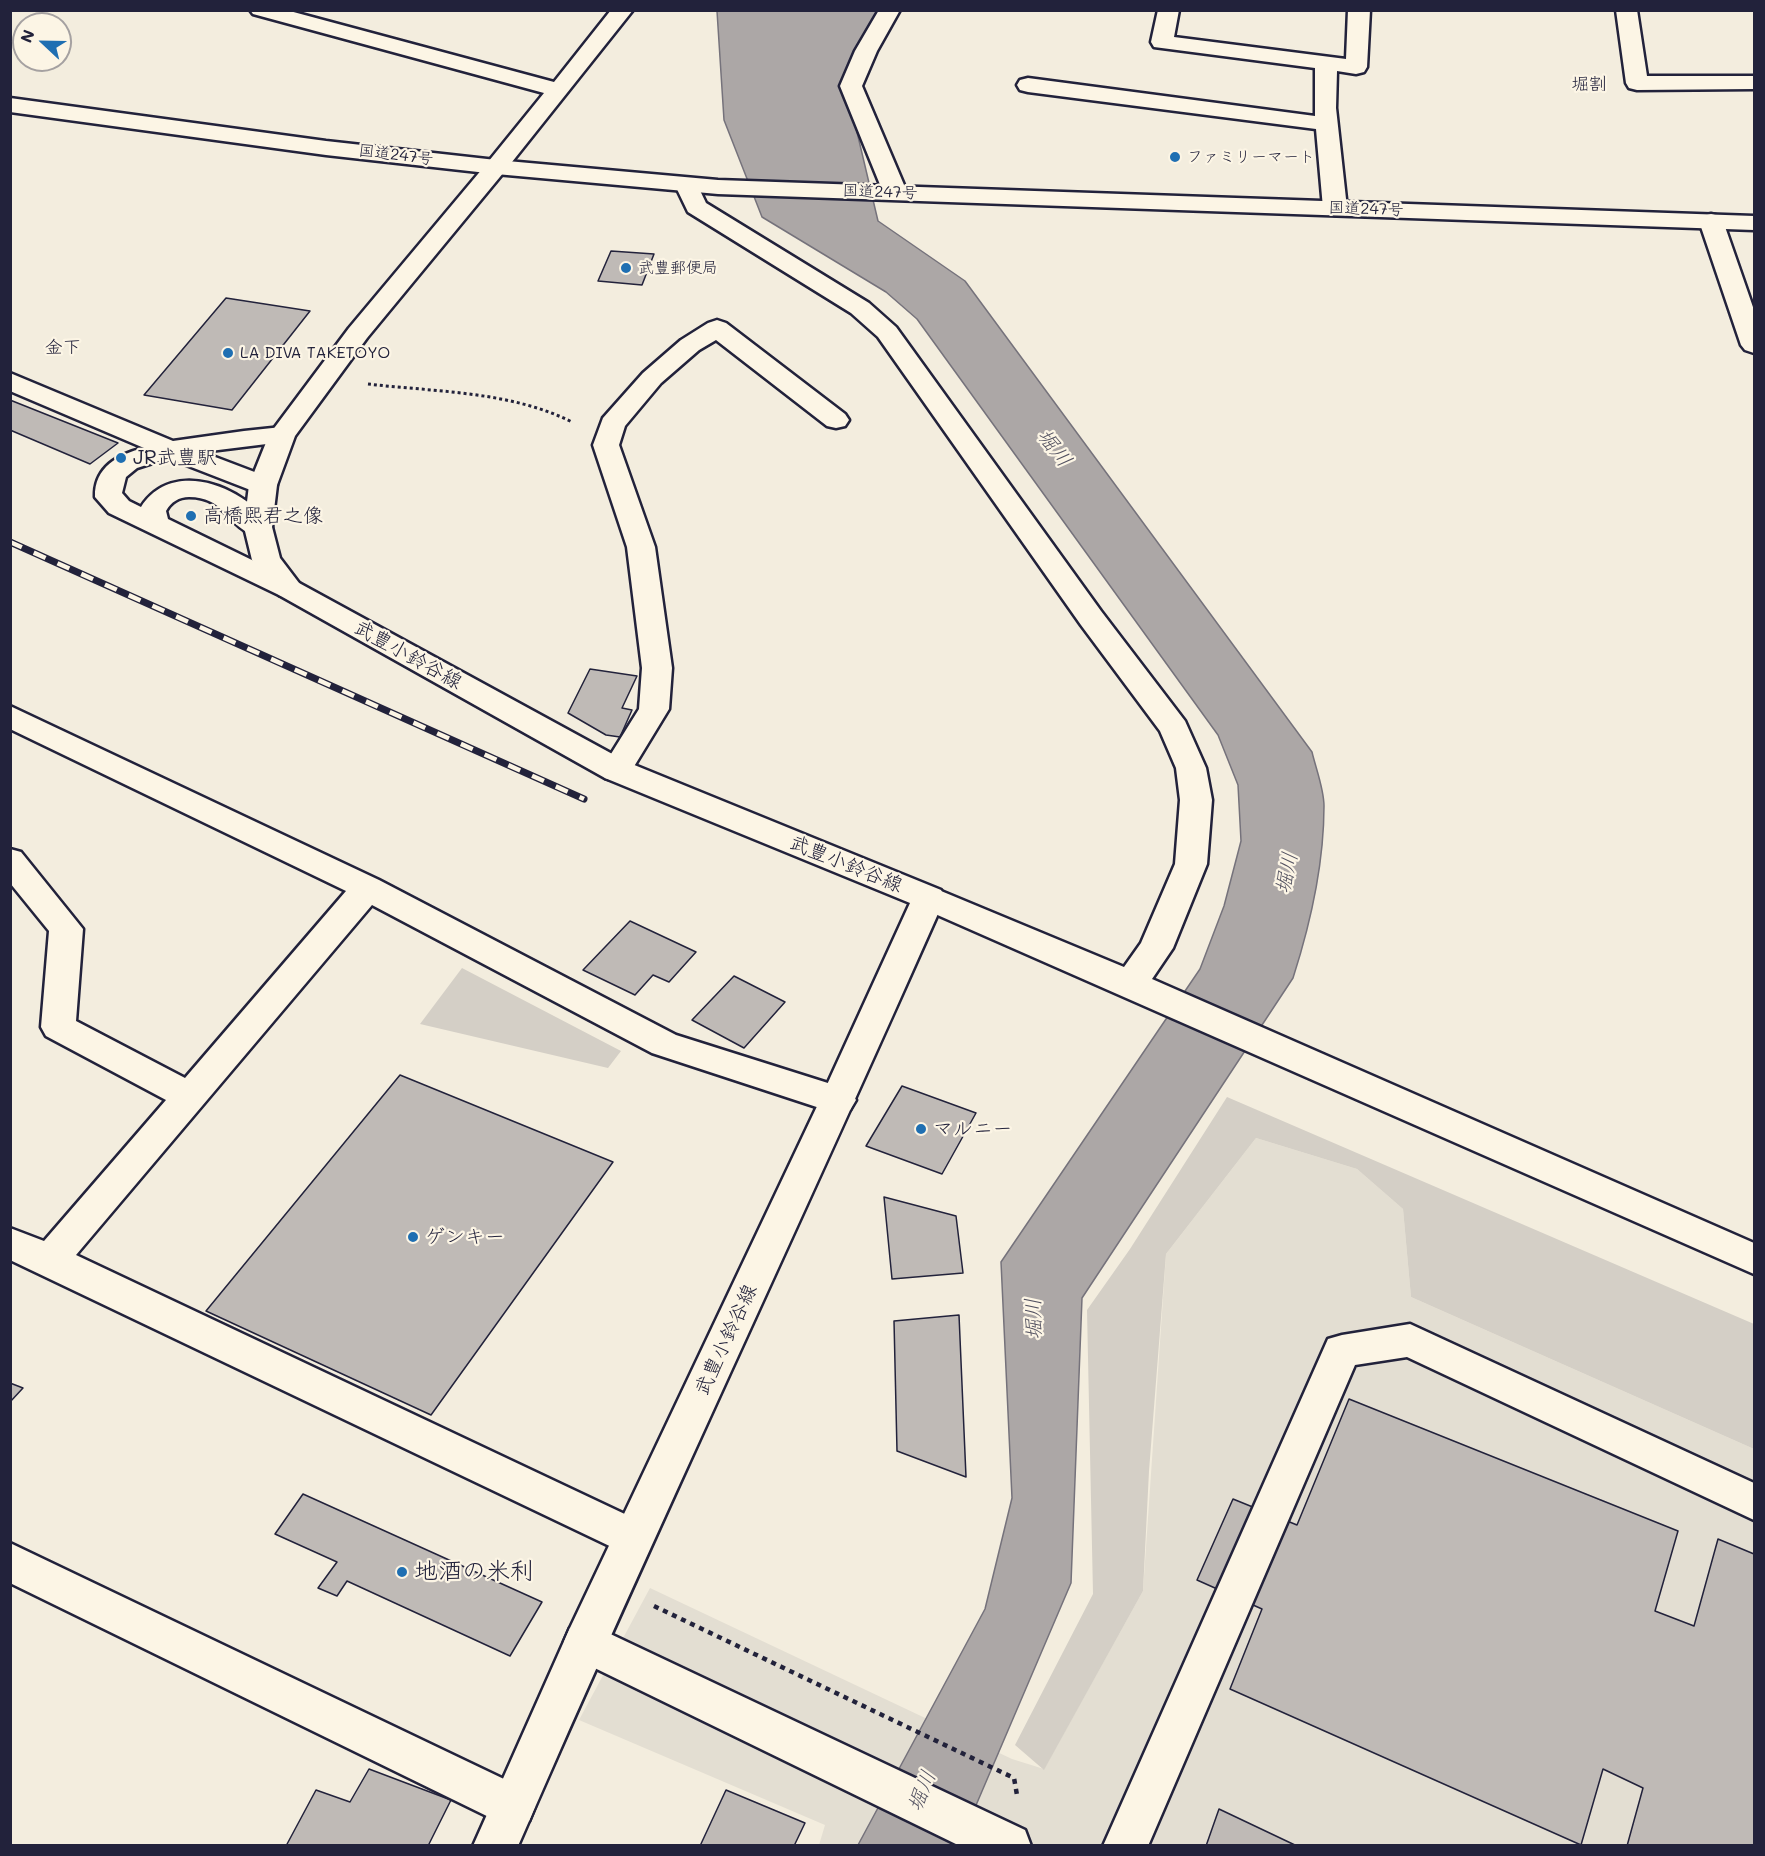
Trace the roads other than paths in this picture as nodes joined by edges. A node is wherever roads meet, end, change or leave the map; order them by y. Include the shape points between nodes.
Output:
1 (260, 10) edge
2 (352, 10) edge
3 (623, 10) edge
4 (890, 10) edge
5 (1169, 10) edge
6 (1359, 10) edge
7 (1626, 10) edge
8 (331, 28) junction
9 (1326, 63) junction
10 (1755, 83) edge
11 (1028, 85) dead end
12 (560, 90) junction
13 (10, 105) edge
14 (1326, 124) junction
15 (496, 167) junction
16 (687, 185) junction
17 (886, 192) junction
18 (1335, 208) junction
19 (1711, 221) junction
20 (1755, 223) edge
21 (1755, 345) edge
22 (10, 381) edge
23 (836, 420) dead end
24 (282, 435) junction
25 (172, 450) junction
26 (263, 484) junction
27 (155, 524) junction
28 (258, 527) junction
29 (289, 589) junction
30 (10, 716) edge
31 (616, 770) junction
32 (10, 860) edge
33 (368, 888) junction
34 (929, 898) junction
35 (1130, 984) junction
36 (188, 1096) junction
37 (838, 1100) junction
38 (10, 1243) edge
39 (1755, 1259) edge
40 (50, 1260) junction
41 (1755, 1502) edge
42 (634, 1538) junction
43 (10, 1562) edge
44 (585, 1642) junction
45 (513, 1806) junction
46 (495, 1845) edge
47 (1009, 1845) edge
48 (1125, 1845) edge

1 - 8 main road
2 - 8 main road
3 - 12 main road, 武豊小鈴谷線
4 - 17 main road via 851,86
5 - 9 main road via 1162,42
6 - 9 main road via 1356,67
7 - 10 main road via 1636,82
8 - 12 main road
9 - 14 main road
11 - 14 main road
12 - 15 main road, 武豊小鈴谷線
13 - 15 main road, 国道247号
14 - 18 main road
15 - 16 main road, 国道247号
15 - 24 main road, 武豊小鈴谷線 via 358,333
16 - 17 main road, 国道247号
16 - 35 main road via 696,207 860,308 887,332 1174,728 1191,768 1196,800 1191,864 1156,948
17 - 18 main road, 国道247号
18 - 19 main road, 国道247号
19 - 20 main road, 国道247号
19 - 21 main road
22 - 25 main road
23 - 31 main road via 717,328 652,378 612,424 606,445 641,547 657,668 654,709
24 - 25 main road
24 - 26 main road, 武豊小鈴谷線
25 - 26 main road
25 - 27 main road via 131,460 117,470 108,484 108,497 119,507
26 - 28 main road, 武豊小鈴谷線
27 - 28 main road via 152,511 159,499 176,490 195,489 226,499
27 - 29 main road
28 - 29 main road, 武豊小鈴谷線 via 266,560
29 - 31 main road, 武豊小鈴谷線
30 - 33 main road
31 - 34 main road, 武豊小鈴谷線
32 - 36 main road via 66,929 58,1027
33 - 36 main road
33 - 37 main road via 664,1044
34 - 35 main road
34 - 37 main road, 武豊小鈴谷線
35 - 39 main road
36 - 40 main road
37 - 42 main road, 武豊小鈴谷線
38 - 40 main road
40 - 42 main road
41 - 48 main road via 1410,1340 1342,1351
42 - 44 main road, 武豊小鈴谷線
43 - 45 main road
44 - 45 main road, 武豊小鈴谷線
44 - 47 main road
45 - 46 main road, 武豊小鈴谷線

